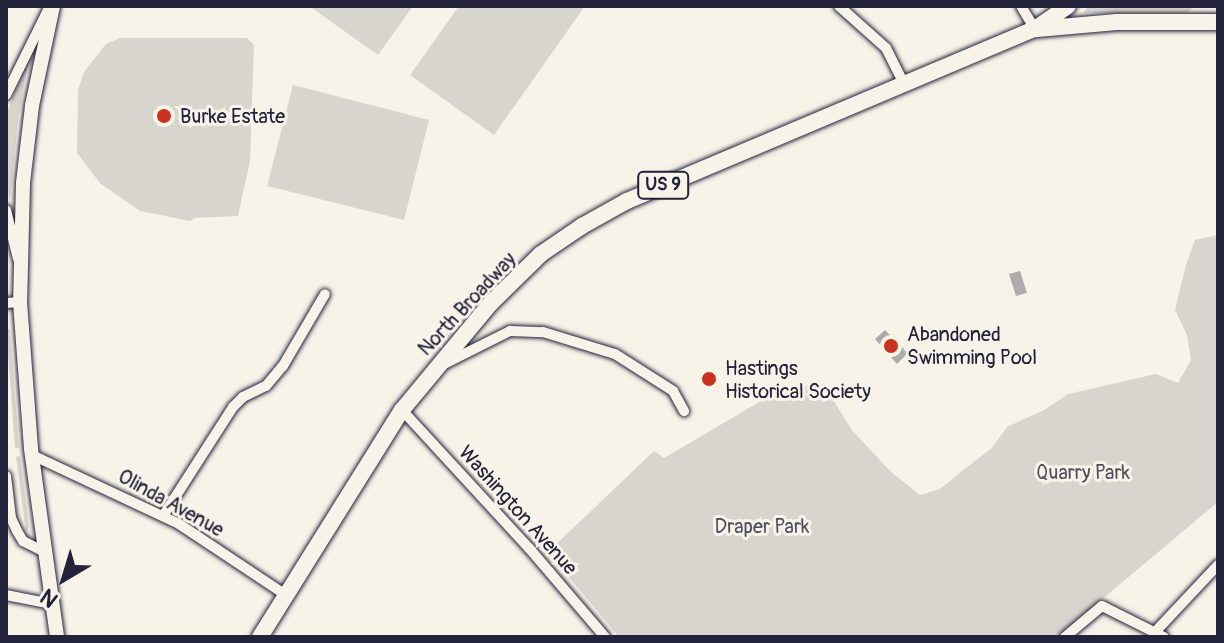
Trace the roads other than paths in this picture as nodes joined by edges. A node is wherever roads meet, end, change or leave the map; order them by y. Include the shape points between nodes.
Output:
1 (52, 6) edge
2 (839, 6) edge
3 (1021, 6) edge
4 (1068, 6) edge
5 (1131, 6) edge
6 (1149, 21) junction
7 (1218, 22) edge
8 (1035, 29) junction
9 (904, 84) junction
10 (6, 95) edge
11 (6, 210) edge
12 (20, 263) junction
13 (325, 294) dead end
14 (13, 302) edge
15 (435, 367) junction
16 (402, 410) junction
17 (684, 411) dead end
18 (32, 455) junction
19 (6, 476) edge
20 (163, 516) junction
21 (45, 552) junction
22 (1218, 565) edge
23 (6, 595) edge
24 (286, 595) junction
25 (52, 604) junction
26 (1160, 634) edge
27 (57, 637) edge
28 (260, 637) edge
29 (605, 637) edge
30 (1065, 637) edge

1 - 10 street
1 - 12 main road via 32,106
2 - 9 street via 886,48
3 - 8 street
4 - 8 main road, US 9
5 - 6 main road
6 - 7 main road, US 9
6 - 8 main road, US 9
8 - 9 main road, North Broadway / US 9
9 - 15 main road, North Broadway / US 9 via 589,221 514,278
11 - 12 street
12 - 14 main road
13 - 20 street via 283,366 266,386 233,407
14 - 18 main road
15 - 16 main road, North Broadway / US 9
15 - 17 street via 510,331 543,332 615,354 673,391
16 - 24 main road, North Broadway / US 9
16 - 29 street, Washington Avenue
18 - 20 street, Olinda Avenue
18 - 21 main road
19 - 21 street via 17,531 23,541
20 - 24 street, Olinda Avenue
21 - 25 main road
22 - 26 street
23 - 25 street
24 - 28 main road, North Broadway / US 9
25 - 27 main road
26 - 30 street via 1102,606

